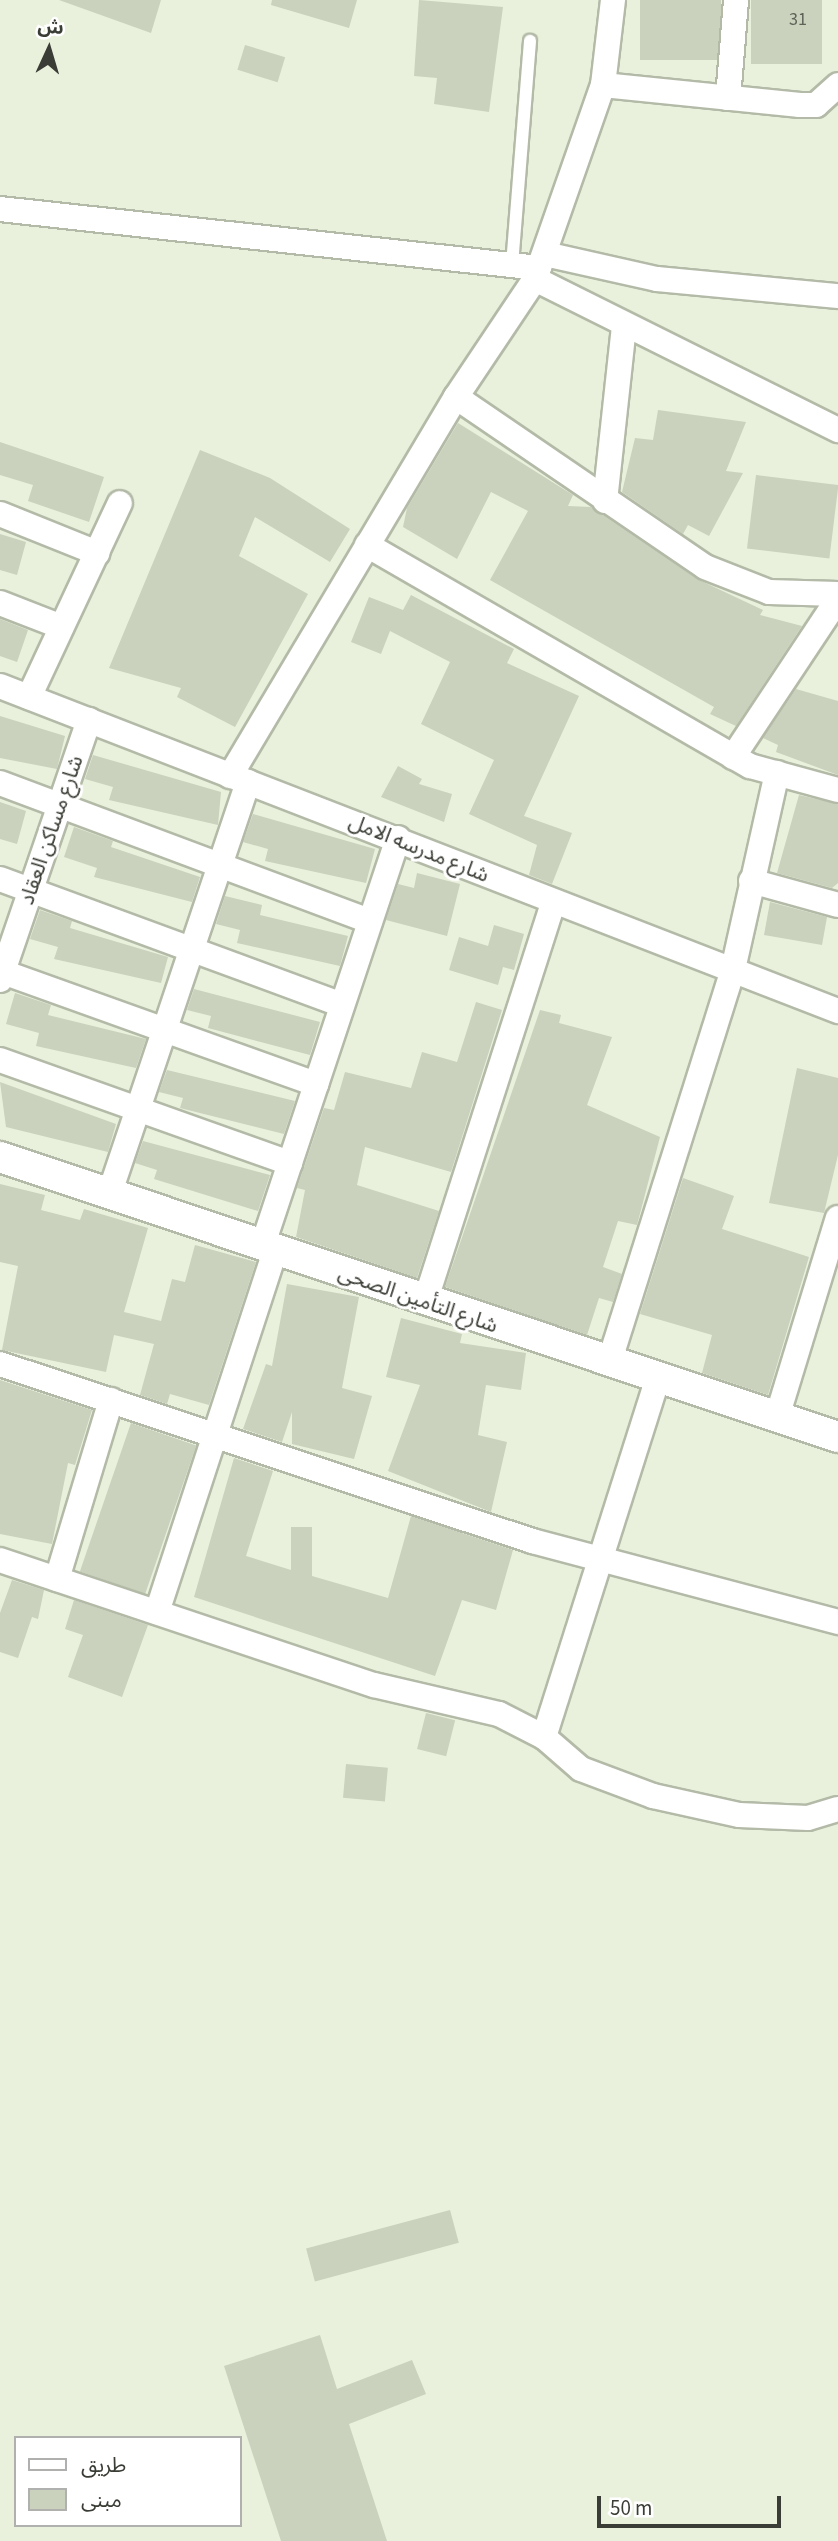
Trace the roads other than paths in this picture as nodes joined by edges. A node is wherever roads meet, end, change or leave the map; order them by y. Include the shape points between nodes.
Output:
1 (613, 0) edge
2 (736, 0) edge
3 (530, 41) dead end
4 (603, 85) junction
5 (838, 85) edge
6 (728, 98) junction
7 (0, 209) edge
8 (512, 265) junction
9 (540, 267) junction
10 (838, 296) edge
11 (624, 327) junction
12 (456, 397) junction
13 (838, 430) edge
14 (605, 501) junction
15 (120, 503) dead end
16 (0, 514) edge
17 (368, 545) junction
18 (97, 553) junction
19 (838, 593) edge
20 (838, 599) edge
21 (0, 603) edge
22 (62, 627) junction
23 (0, 686) edge
24 (29, 697) junction
25 (89, 720) junction
26 (733, 757) junction
27 (777, 773) junction
28 (239, 779) junction
29 (0, 783) edge
30 (838, 790) edge
31 (60, 805) junction
32 (398, 838) junction
33 (220, 865) junction
34 (0, 879) edge
35 (751, 881) junction
36 (31, 890) junction
37 (553, 903) junction
38 (838, 905) edge
39 (370, 921) junction
40 (192, 950) junction
41 (732, 974) junction
42 (1, 975) edge
43 (342, 1005) junction
44 (838, 1011) edge
45 (165, 1030) junction
46 (0, 1060) edge
47 (316, 1084) junction
48 (138, 1109) junction
49 (0, 1157) edge
50 (290, 1163) junction
51 (109, 1195) junction
52 (838, 1218) edge
53 (268, 1249) junction
54 (425, 1302) junction
55 (610, 1363) junction
56 (0, 1364) edge
57 (658, 1378) junction
58 (111, 1400) junction
59 (777, 1416) junction
60 (216, 1435) junction
61 (838, 1437) edge
62 (0, 1560) edge
63 (603, 1562) junction
64 (57, 1579) junction
65 (157, 1612) junction
66 (838, 1622) edge
67 (544, 1737) junction
68 (838, 1809) edge

1 - 4 street
2 - 6 street
3 - 8 lane
4 - 6 street
4 - 9 street
5 - 6 street via 816,105
7 - 8 street
8 - 9 street
9 - 10 street
9 - 11 street
9 - 12 street
11 - 13 street
11 - 14 street
12 - 14 street
12 - 17 street
14 - 19 street via 705,567 769,592
15 - 18 street
16 - 18 street
17 - 26 street
17 - 28 street
18 - 22 street
20 - 26 street
21 - 22 street
22 - 24 street
23 - 24 street, شارع مدرسه الامل
24 - 25 street, شارع مدرسه الامل
25 - 28 street, شارع مدرسه الامل
25 - 31 street, شارع مساكن العقاد
26 - 27 street
27 - 30 street
27 - 35 street
28 - 32 street, شارع مدرسه الامل
28 - 33 street
29 - 31 street
31 - 33 street
31 - 36 street, شارع مساكن العقاد
32 - 37 street, شارع مدرسه الامل
32 - 39 street
33 - 39 street
33 - 40 street
34 - 36 street
35 - 38 street
35 - 41 street
36 - 40 street
36 - 42 street, شارع مساكن العقاد
37 - 41 street, شارع مدرسه الامل
37 - 54 street
39 - 43 street
40 - 43 street
40 - 45 street
41 - 44 street, شارع مدرسه الامل
41 - 55 street
42 - 45 street
43 - 47 street
45 - 47 street
45 - 48 street
46 - 48 street
47 - 50 street
48 - 50 street
48 - 51 street
49 - 51 street, شارع التأمين الصحى
50 - 53 street
51 - 53 street, شارع التأمين الصحى
52 - 59 street
53 - 54 street, شارع التأمين الصحى
53 - 60 street
54 - 55 street, شارع التأمين الصحى
55 - 57 street, شارع التأمين الصحى
56 - 58 street
57 - 59 street, شارع التأمين الصحى
57 - 63 street
58 - 60 street
58 - 64 street
59 - 61 street, شارع التأمين الصحى
60 - 63 street
60 - 65 street
62 - 64 street
63 - 66 street
63 - 67 street
64 - 65 street
65 - 67 street via 374,1685 499,1714
67 - 68 street via 581,1769 653,1796 739,1815 808,1818

